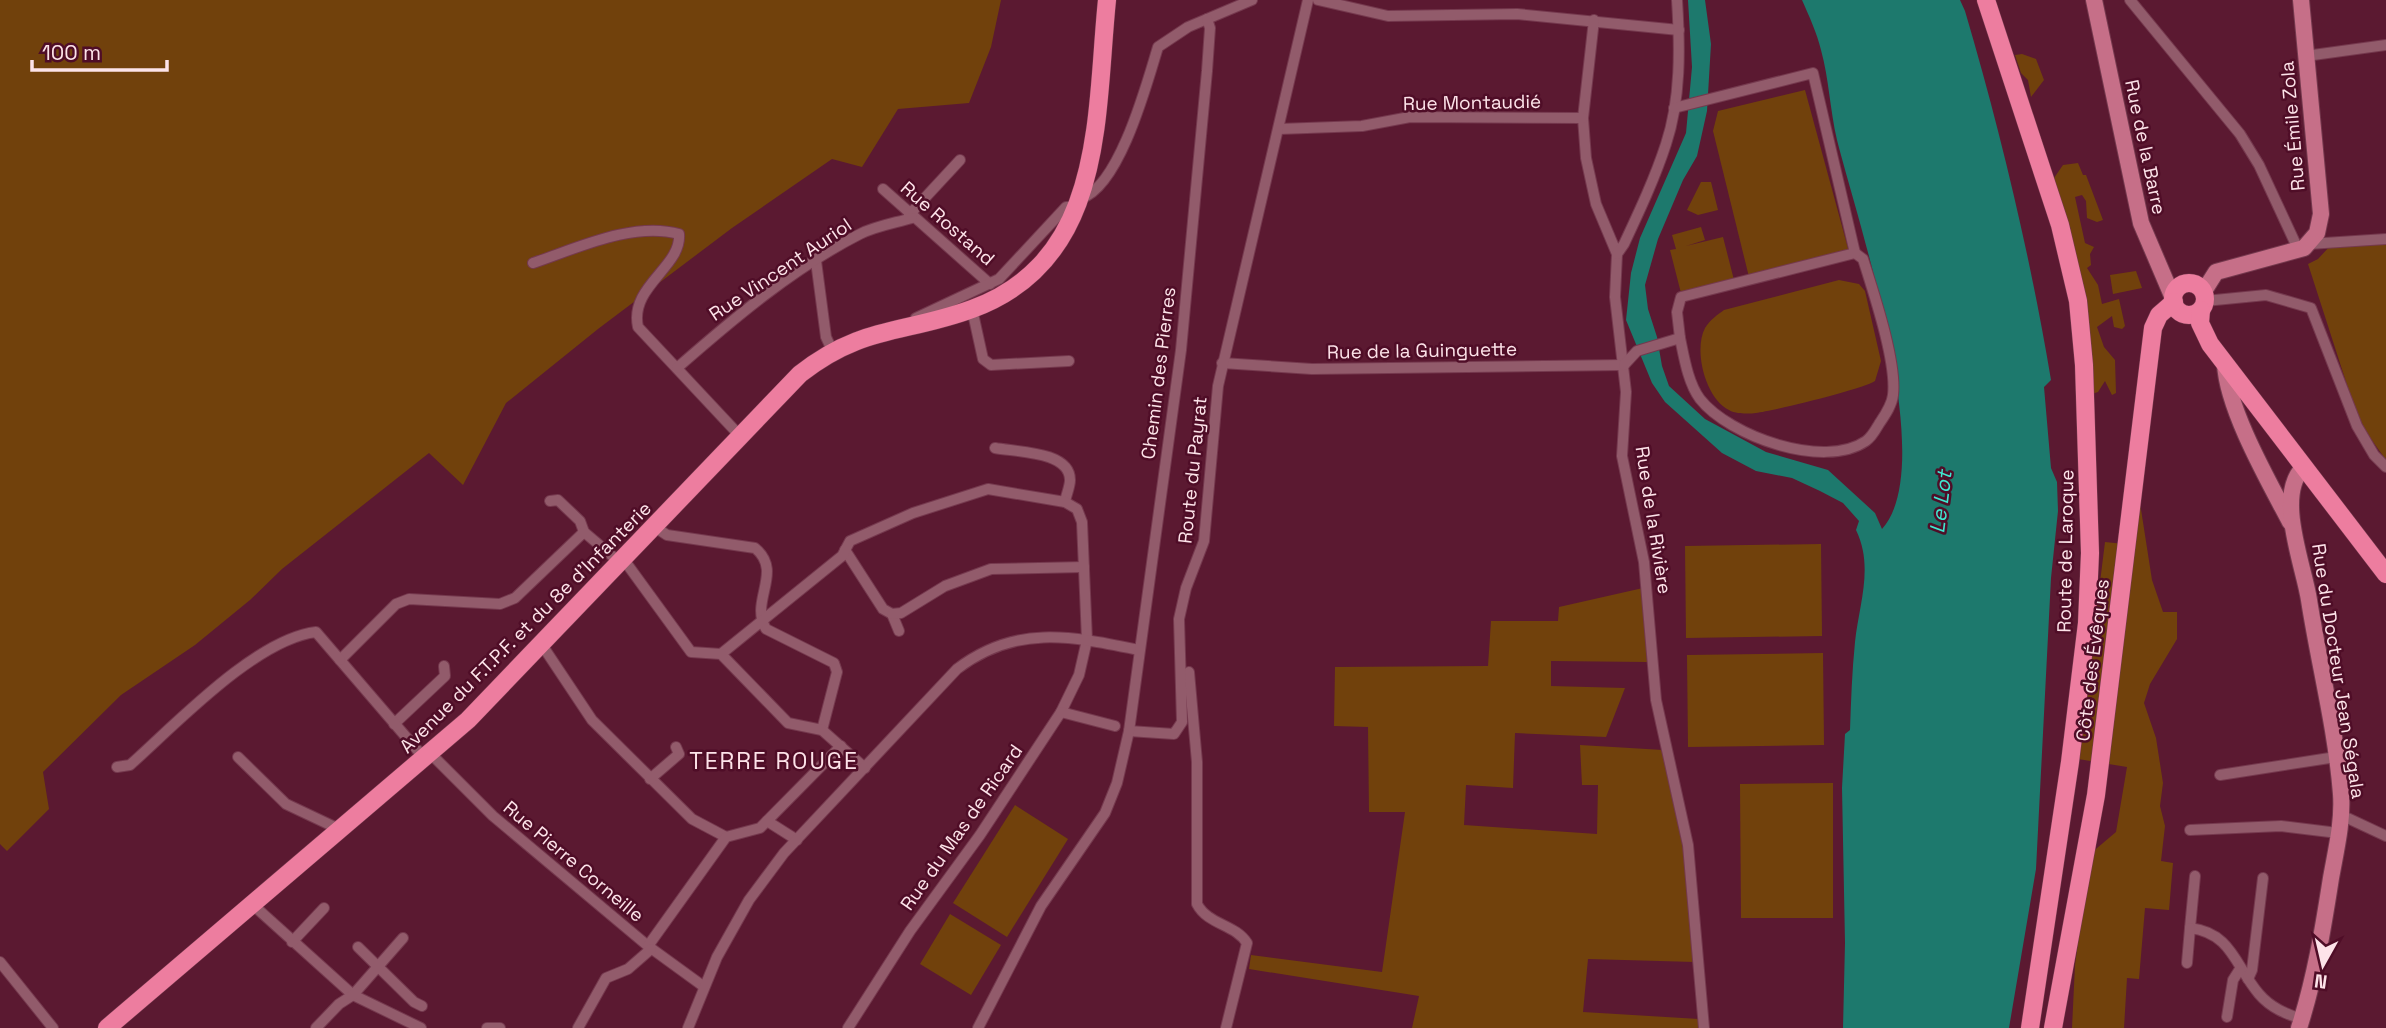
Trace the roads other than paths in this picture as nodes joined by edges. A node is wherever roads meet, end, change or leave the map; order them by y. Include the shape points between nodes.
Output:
1 (1107, 0) edge
2 (1252, 0) edge
3 (1308, 0) edge
4 (1318, 0) edge
5 (1677, 0) edge
6 (1986, 0) edge
7 (2094, 0) edge
8 (2130, 0) edge
9 (2301, 0) edge
10 (1218, 7) edge
11 (1207, 19) junction
12 (1594, 20) junction
13 (1679, 30) junction
14 (2386, 45) edge
15 (2307, 60) junction
16 (1678, 107) junction
17 (1583, 118) junction
18 (1279, 130) junction
19 (960, 160) dead end
20 (883, 189) dead end
21 (1080, 203) junction
22 (910, 216) junction
23 (2386, 239) edge
24 (2304, 247) junction
25 (1855, 253) junction
26 (1617, 254) junction
27 (816, 261) junction
28 (533, 263) dead end
29 (990, 284) junction
30 (2203, 301) junction
31 (2177, 305) junction
32 (972, 309) junction
33 (917, 323) junction
34 (1680, 338) junction
35 (2210, 344) junction
36 (832, 350) junction
37 (1069, 360) dead end
38 (1222, 363) junction
39 (2225, 364) junction
40 (1624, 365) junction
41 (677, 368) junction
42 (741, 437) junction
43 (995, 448) dead end
44 (2386, 467) edge
45 (2303, 468) junction
46 (2285, 496) junction
47 (550, 501) dead end
48 (1065, 502) junction
49 (655, 527) junction
50 (584, 532) junction
51 (845, 551) junction
52 (621, 561) junction
53 (1084, 567) junction
54 (2386, 574) edge
55 (1183, 605) junction
56 (892, 614) junction
57 (761, 622) junction
58 (899, 631) dead end
59 (1087, 640) junction
60 (542, 645) junction
61 (1139, 650) junction
62 (721, 654) junction
63 (340, 660) junction
64 (443, 666) dead end
65 (1061, 712) junction
66 (394, 724) junction
67 (1115, 726) dead end
68 (822, 730) junction
69 (1134, 732) junction
70 (841, 746) junction
71 (676, 747) dead end
72 (428, 756) junction
73 (238, 757) dead end
74 (2336, 757) junction
75 (117, 766) dead end
76 (865, 768) junction
77 (2220, 775) dead end
78 (650, 779) junction
79 (2341, 815) junction
80 (767, 821) junction
81 (341, 830) junction
82 (2190, 830) dead end
83 (2338, 833) junction
84 (2386, 836) edge
85 (726, 837) junction
86 (797, 840) junction
87 (2195, 876) dead end
88 (2263, 878) dead end
89 (252, 904) junction
90 (324, 908) dead end
91 (2190, 928) junction
92 (403, 938) dead end
93 (292, 942) junction
94 (358, 947) dead end
95 (650, 948) junction
96 (0, 962) edge
97 (2187, 963) dead end
98 (377, 966) junction
99 (2240, 969) junction
100 (2248, 979) junction
101 (703, 986) junction
102 (353, 995) junction
103 (422, 1006) dead end
104 (2227, 1017) dead end
105 (2301, 1024) edge
106 (53, 1028) edge
107 (107, 1028) edge
108 (316, 1028) edge
109 (421, 1028) edge
110 (487, 1028) edge
111 (500, 1028) edge
112 (578, 1028) edge
113 (688, 1028) edge
114 (848, 1028) edge
115 (978, 1028) edge
116 (1226, 1028) edge
117 (1704, 1028) edge
118 (2030, 1028) edge
119 (2053, 1028) edge

1 - 21 main road, Avenue du F.T.P.F. et du 8e d'Infanterie via 1097,120
2 - 10 street
3 - 18 street, Route du Payrat
4 - 12 street via 1388,16 1517,13
5 - 13 street
6 - 118 main road, Route de Laroque via 2060,225 2078,301 2084,365 2090,553 2087,623
7 - 31 street, Rue de la Barre via 2141,223
8 - 24 street via 2244,141
9 - 15 street, Rue Émile Zola
10 - 11 street
11 - 21 street via 1158,47 1137,117 1119,155
11 - 61 street, Chemin des Pierres via 1207,71 1181,350
12 - 13 street
12 - 17 street, Rue de la Rivière
13 - 16 street
14 - 15 street via 2313,55
15 - 24 street, Rue Émile Zola via 2321,209 2320,225
16 - 25 street via 1813,73
16 - 26 street
17 - 18 street, Rue Montaudié via 1410,117 1362,126
17 - 26 street, Rue de la Rivière via 1596,204
18 - 38 street, Route du Payrat
19 - 22 street
20 - 22 street, Rue Rostand
21 - 29 street via 1066,207
21 - 32 main road, Avenue du F.T.P.F. et du 8e d'Infanterie via 1068,229 1037,267 1001,295
22 - 27 street, Rue Vincent Auriol via 862,233
22 - 29 street, Rue Rostand
23 - 24 street
24 - 30 street via 2216,272
25 - 34 street via 1681,297 1677,312
25 - 34 street via 1863,259 1881,316 1893,395 1868,440 1816,453 1793,449 1721,418 1699,397
26 - 40 street, Rue de la Rivière via 1615,296
27 - 36 street
27 - 41 street, Rue Vincent Auriol via 736,316
28 - 41 street via 621,236 666,230 678,234 675,253 648,286 636,316 638,327
29 - 33 street via 916,318
30 - 31 main road via 2193,315
30 - 31 main road via 2197,285 2188,283 2179,287
30 - 35 main road via 2200,323
30 - 44 street via 2266,295 2305,305 2316,313 2357,426
31 - 35 main road
31 - 119 main road, Côte des Évêques via 2159,315 2154,328 2096,795
32 - 33 main road, Avenue du F.T.P.F. et du 8e d'Infanterie
32 - 37 street via 984,359 991,365
33 - 36 main road, Avenue du F.T.P.F. et du 8e d'Infanterie via 866,335
34 - 40 street via 1637,351
35 - 39 main road
36 - 42 main road, Avenue du F.T.P.F. et du 8e d'Infanterie via 800,374
38 - 40 street, Rue de la Guinguette via 1312,369
38 - 55 street, Route du Payrat via 1204,541
39 - 45 main road
39 - 46 street, Rue du Docteur Jean Ségala via 2234,403
40 - 117 street, Rue de la Rivière via 1622,456 1644,562 1656,700 1688,845
41 - 42 street
42 - 49 main road, Avenue du F.T.P.F. et du 8e d'Infanterie
43 - 48 street via 1057,459 1070,479
45 - 46 street
45 - 54 main road
46 - 74 street, Rue du Docteur Jean Ségala via 2304,569
47 - 50 street via 558,500 580,521
48 - 51 street via 988,489 913,513 850,541
48 - 53 street, Rue du Mas de Ricard via 1077,509 1082,522
49 - 52 main road, Avenue du F.T.P.F. et du 8e d'Infanterie
49 - 57 street via 667,535 755,548 765,556 769,569
50 - 52 street
50 - 63 street via 515,598 500,604 409,598 396,604
51 - 56 street via 883,609
51 - 57 street
52 - 60 main road, Avenue du F.T.P.F. et du 8e d'Infanterie
52 - 62 street via 691,652
53 - 56 street via 991,569
53 - 59 street, Rue du Mas de Ricard
55 - 69 street, Route du Payrat via 1179,619 1182,722 1174,734 1166,736
55 - 116 street via 1197,762 1197,904 1205,915 1240,931 1247,943
56 - 58 street
57 - 62 street
57 - 68 street via 766,629 834,663 837,672
59 - 61 street
59 - 65 street, Rue du Mas de Ricard via 1079,675
59 - 76 street via 1037,636 1004,641 977,654 957,669
60 - 72 main road, Avenue du F.T.P.F. et du 8e d'Infanterie
60 - 78 street via 592,720
61 - 69 street, Chemin des Pierres
62 - 68 street via 788,723
63 - 66 street, Rue Pierre Corneille
63 - 75 street, Rue Pierre Corneille via 316,632 279,644 226,680 130,765
64 - 66 street via 444,676
65 - 67 street
65 - 114 street, Rue du Mas de Ricard
66 - 72 street, Rue Pierre Corneille
68 - 70 street
69 - 115 street via 1105,813 1041,906
70 - 76 street
70 - 80 street
71 - 78 street via 680,754
72 - 81 main road, Avenue du F.T.P.F. et du 8e d'Infanterie
72 - 95 street, Rue Pierre Corneille
73 - 81 street via 286,804
74 - 77 street
74 - 79 street, Rue du Docteur Jean Ségala
76 - 86 street
78 - 85 street via 692,819
79 - 83 street, Rue du Docteur Jean Ségala
79 - 84 street
80 - 85 street via 760,828
80 - 86 street
81 - 89 main road, Avenue du F.T.P.F. et du 8e d'Infanterie
82 - 83 street via 2281,826
83 - 105 street, Rue du Docteur Jean Ségala via 2315,977
85 - 95 street
86 - 101 street via 749,900
87 - 91 street
88 - 100 street
89 - 93 street
89 - 107 main road, Avenue du F.T.P.F. et du 8e d'Infanterie
90 - 93 street
91 - 97 street
91 - 99 street via 2206,930 2225,942
92 - 98 street
93 - 102 street
94 - 98 street
95 - 101 street, Rue Pierre Corneille
95 - 112 street via 628,969 606,978
96 - 106 street
98 - 102 street
98 - 103 street
99 - 100 street
99 - 104 street via 2233,980
100 - 105 street via 2277,1010
101 - 113 street
102 - 108 street
102 - 109 street
110 - 111 street

